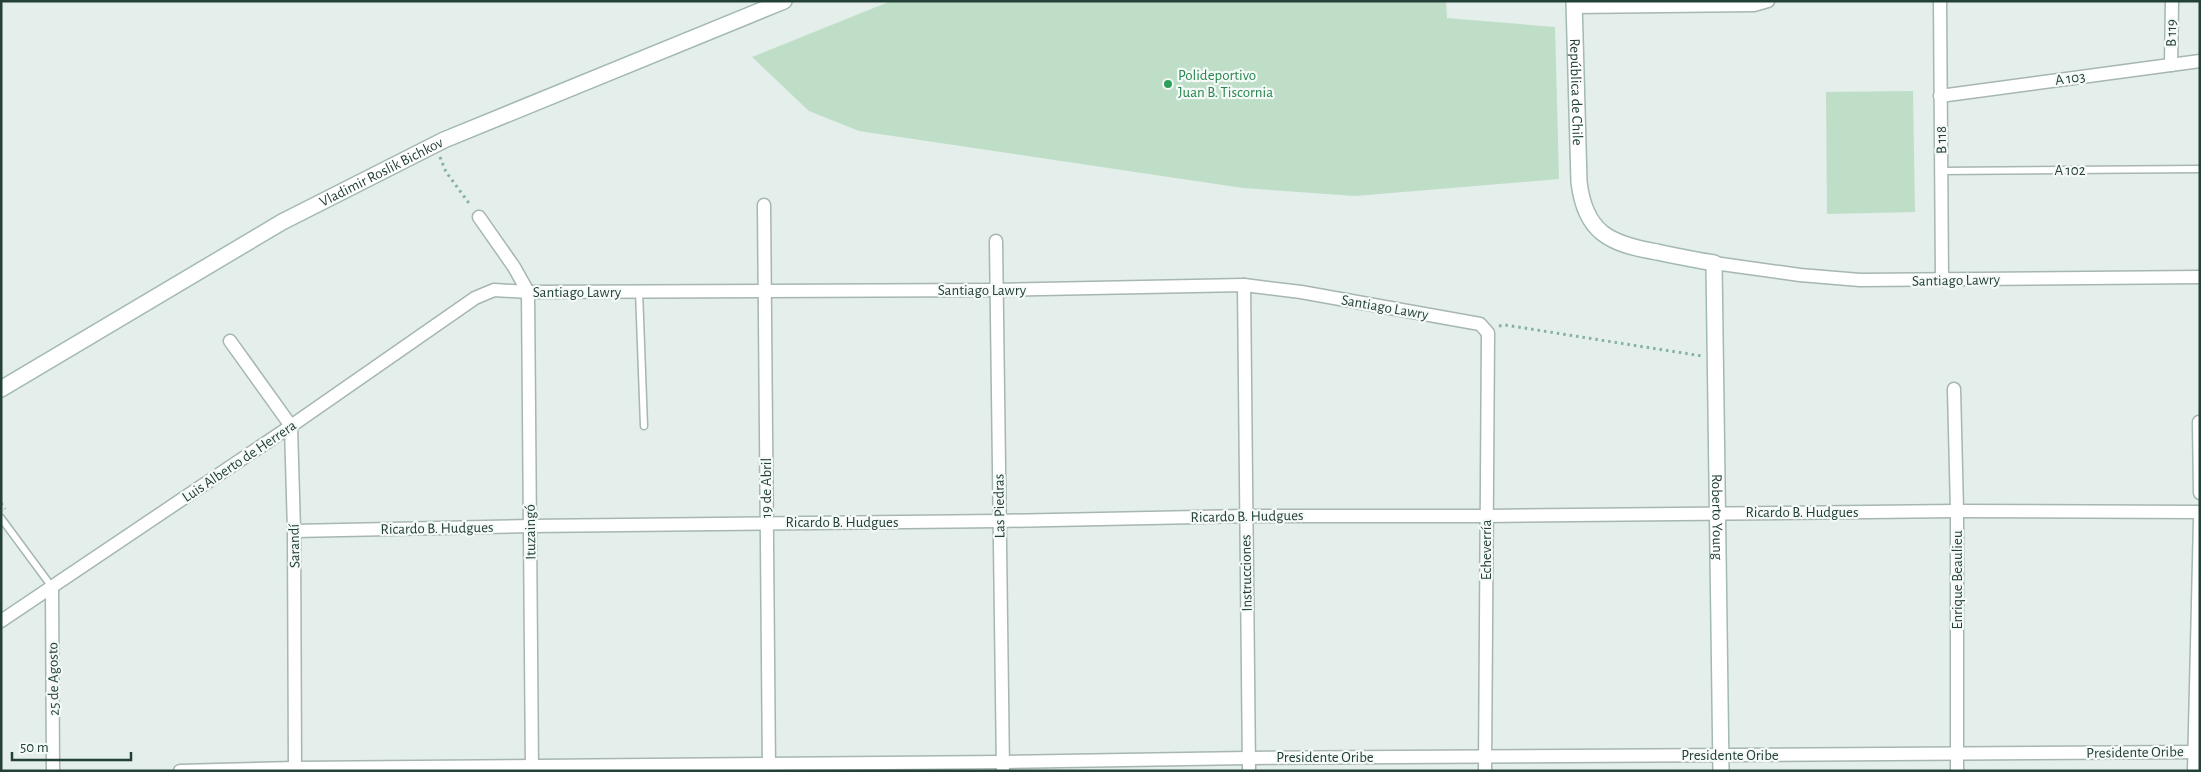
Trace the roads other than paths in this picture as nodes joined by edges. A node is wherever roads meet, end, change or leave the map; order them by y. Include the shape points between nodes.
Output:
1 (784, 1) edge
2 (1768, 1) edge
3 (1940, 1) edge
4 (2172, 1) edge
5 (1574, 4) edge
6 (2200, 61) edge
7 (2170, 65) junction
8 (1940, 96) junction
9 (2200, 169) edge
10 (1941, 170) junction
11 (764, 205) dead end
12 (479, 217) road end
13 (996, 241) dead end
14 (1714, 263) junction
15 (2200, 277) edge
16 (1942, 280) junction
17 (1244, 285) junction
18 (764, 290) junction
19 (996, 290) junction
20 (639, 291) junction
21 (528, 292) junction
22 (475, 298) joint
23 (1486, 330) joint
24 (230, 341) dead end
25 (1, 389) edge
26 (1954, 389) dead end
27 (2199, 422) edge
28 (291, 426) junction
29 (644, 426) dead end
30 (2200, 493) edge
31 (1957, 511) junction
32 (2200, 512) edge
33 (1718, 513) junction
34 (1246, 516) junction
35 (1486, 516) junction
36 (1, 518) edge
37 (2200, 519) edge
38 (999, 521) junction
39 (766, 522) junction
40 (530, 526) junction
41 (294, 531) junction
42 (52, 587) junction
43 (1, 621) edge
44 (2197, 752) edge
45 (1957, 754) junction
46 (1721, 755) junction
47 (1486, 756) junction
48 (1249, 764) edge
49 (1002, 766) edge
50 (769, 767) edge
51 (532, 768) edge
52 (295, 769) edge
53 (54, 771) edge
54 (180, 771) edge
55 (1485, 771) edge
56 (1721, 771) edge
57 (1957, 771) edge
58 (2194, 771) edge

1 - 25 street, Vladimir Roslik Bichkov via 434,145 282,222
2 - 5 street via 1754,5
3 - 8 street, B 118
4 - 7 street, B 119
5 - 14 street, República de Chile via 1579,182 1582,203 1591,221 1612,241
6 - 7 street, A 103
7 - 8 street, A 103
8 - 10 street, B 118
9 - 10 lane, A 102
10 - 16 street, B 118
11 - 18 street, 19 de Abril
12 - 21 street
13 - 19 street, Las Piedras
14 - 16 street, Santiago Lawry via 1830,279
14 - 33 street, Roberto Young
15 - 16 street, Santiago Lawry
17 - 19 street, Santiago Lawry
17 - 23 street, Santiago Lawry via 1480,324
17 - 34 street, Instrucciones
18 - 19 street, Santiago Lawry
18 - 20 street, Santiago Lawry
18 - 39 street, 19 de Abril
19 - 38 street, Las Piedras
20 - 21 street, Santiago Lawry
20 - 29 lane
21 - 22 street, Santiago Lawry via 494,290
21 - 40 street, Ituzaingó
22 - 28 street, Luis Alberto de Herrera
23 - 35 street, Echeverría via 1489,338
24 - 28 street
26 - 31 street, Enrique Beaulieu
27 - 30 street
28 - 41 street, Sarandí
28 - 42 street, Luis Alberto de Herrera
31 - 32 street, Ricardo B. Hudgues
31 - 33 street, Ricardo B. Hudgues
31 - 45 street, Enrique Beaulieu
33 - 35 street, Ricardo B. Hudgues
33 - 46 street, Roberto Young
34 - 35 street, Ricardo B. Hudgues
34 - 38 street, Ricardo B. Hudgues
34 - 48 street, Instrucciones
35 - 47 street, Echeverría
36 - 42 lane
37 - 44 street
38 - 39 street, Ricardo B. Hudgues
38 - 49 street, Las Piedras
39 - 40 street, Ricardo B. Hudgues
39 - 50 street, 19 de Abril
40 - 41 street, Ricardo B. Hudgues
40 - 51 street, Ituzaingó
41 - 52 street, Sarandí
42 - 43 street, Luis Alberto de Herrera
42 - 53 street, 25 de Agosto
44 - 45 street, Presidente Oribe
44 - 58 street
45 - 46 street, Presidente Oribe
45 - 57 street, Enrique Beaulieu
46 - 47 street, Presidente Oribe
46 - 56 street, Roberto Young
47 - 48 street, Presidente Oribe
47 - 55 street, Echeverría
48 - 49 street, Presidente Oribe
49 - 50 street, Presidente Oribe
50 - 51 street, Presidente Oribe
51 - 52 street, Presidente Oribe
52 - 54 street, Presidente Oribe

